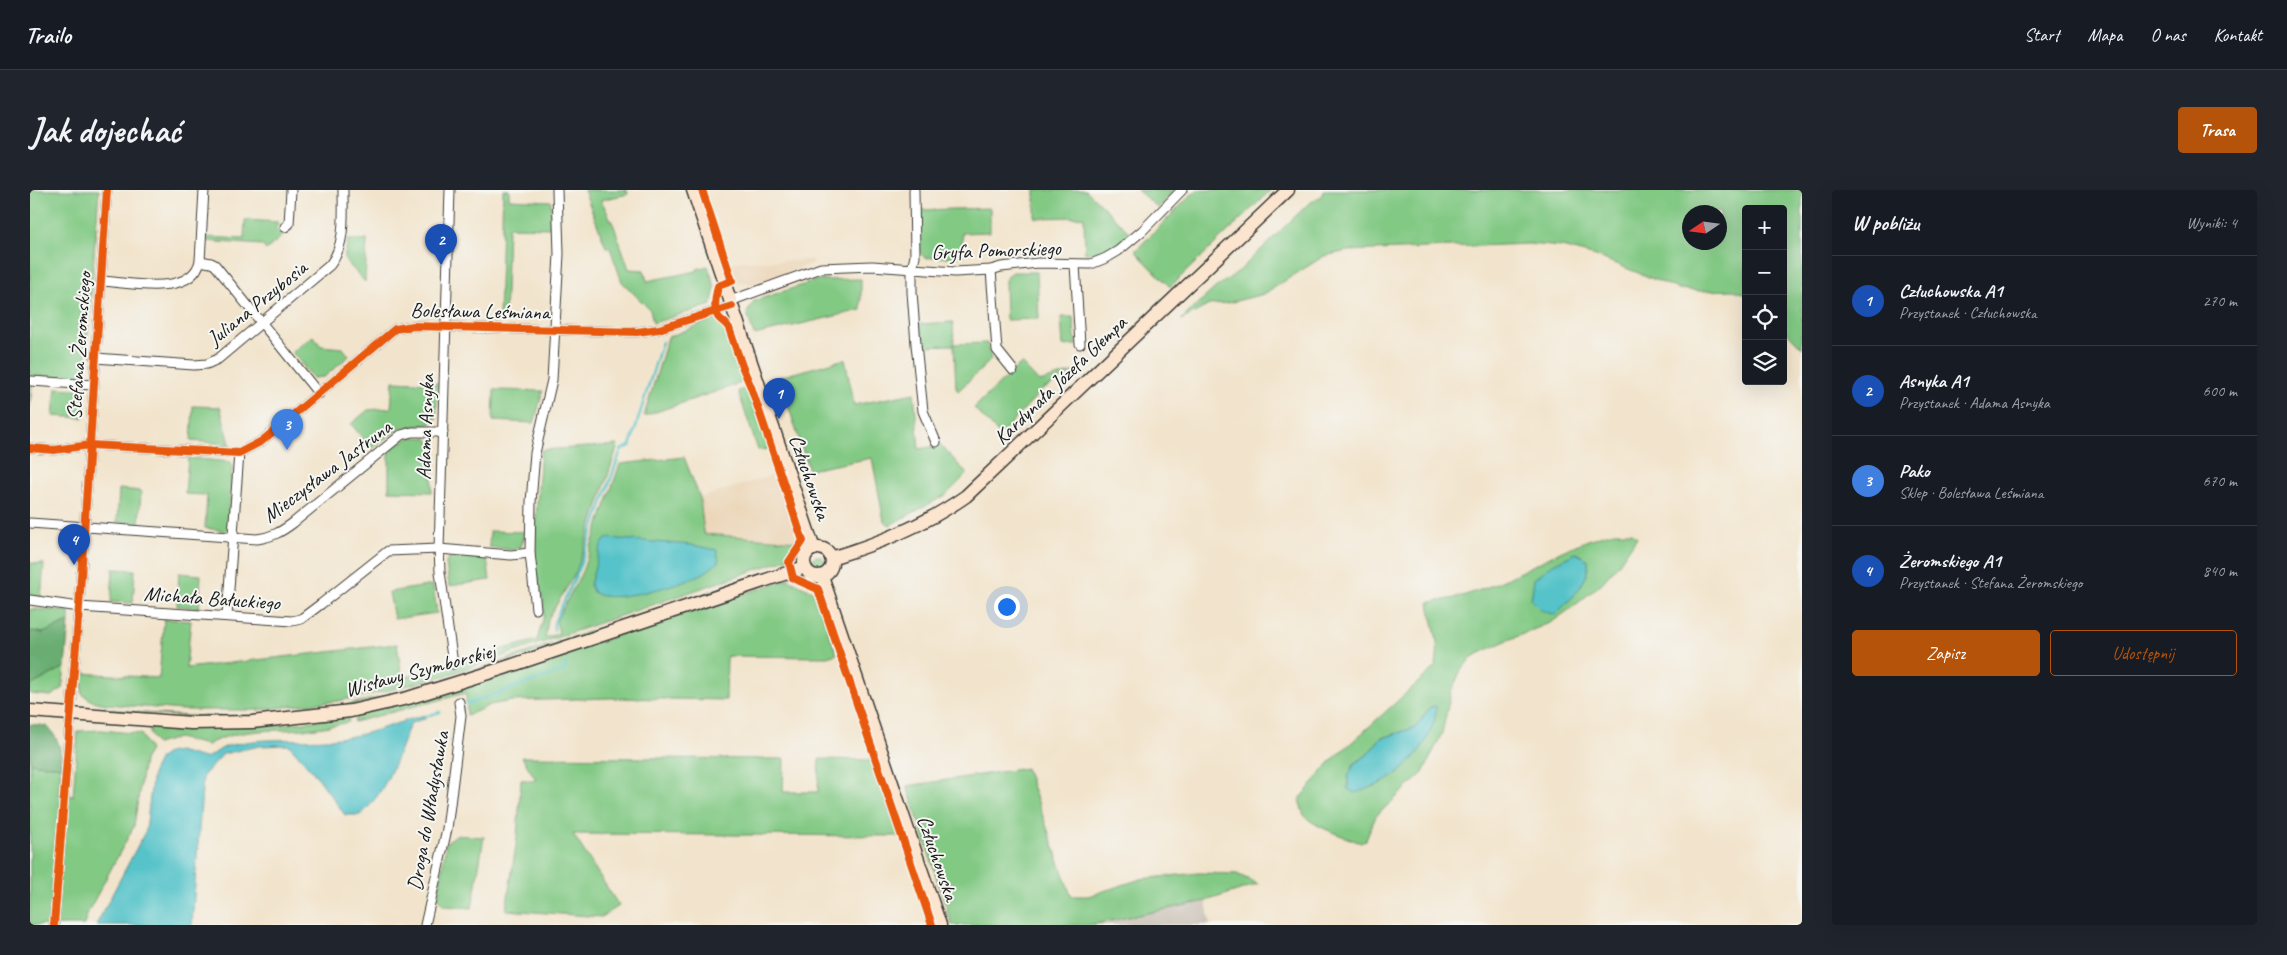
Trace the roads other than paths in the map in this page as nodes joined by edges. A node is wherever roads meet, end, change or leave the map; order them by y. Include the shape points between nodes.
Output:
1 (106, 190) edge
2 (204, 190) edge
3 (291, 190) edge
4 (344, 190) edge
5 (450, 190) edge
6 (557, 190) edge
7 (693, 190) edge
8 (914, 190) edge
9 (1182, 190) edge
10 (1288, 190) edge
11 (285, 227) dead end
12 (200, 261) junction
13 (1075, 265) junction
14 (912, 269) junction
15 (991, 270) junction
16 (101, 280) junction
17 (731, 304) junction
18 (261, 323) junction
19 (446, 327) junction
20 (555, 330) junction
21 (1080, 344) dead end
22 (95, 358) junction
23 (1013, 370) dead end
24 (31, 381) dead end
25 (93, 385) junction
26 (319, 394) junction
27 (443, 432) junction
28 (936, 442) dead end
29 (90, 444) junction
30 (30, 448) edge
31 (239, 453) junction
32 (30, 523) edge
33 (83, 527) junction
34 (233, 537) junction
35 (439, 549) junction
36 (814, 549) junction
37 (530, 553) junction
38 (831, 558) junction
39 (805, 567) junction
40 (822, 576) junction
41 (30, 600) edge
42 (79, 606) junction
43 (536, 609) dead end
44 (227, 616) junction
45 (452, 664) dead end
46 (459, 702) dead end
47 (30, 711) edge
48 (71, 714) junction
49 (54, 925) edge
50 (425, 925) edge
51 (940, 925) edge

1 - 16 street, Stefana Żeromskiego
2 - 12 street
3 - 11 street via 289,224
4 - 18 street, Juliana Przybosia via 339,254
5 - 19 street, Adama Asnyka
6 - 20 street
7 - 17 main road, Człuchowska
8 - 14 street via 915,256
9 - 13 street, Gryfa Pomorskiego via 1118,251 1091,264
10 - 38 main road, Kardynała Józefa Glempa via 966,496 922,524
12 - 16 street via 188,278 173,284
12 - 18 street via 215,266
13 - 15 street, Gryfa Pomorskiego via 1038,264
13 - 21 street
14 - 15 street, Gryfa Pomorskiego
14 - 17 street, Gryfa Pomorskiego via 872,266 821,268
14 - 28 street via 923,411
15 - 23 street via 997,350
16 - 22 street, Stefana Żeromskiego
17 - 20 street, Bolesława Leśmiana via 658,329 637,332
17 - 36 main road, Człuchowska
18 - 22 street, Juliana Przybosia via 207,364
18 - 26 street
19 - 20 street, Bolesława Leśmiana
19 - 26 street, Bolesława Leśmiana via 395,329
19 - 27 street, Adama Asnyka
20 - 37 street via 552,380 535,453
22 - 25 street, Stefana Żeromskiego
24 - 25 street
25 - 29 street, Stefana Żeromskiego
26 - 31 street, Bolesława Leśmiana via 262,441
27 - 34 street, Mieczysława Jastruna via 400,435 278,534 257,539
27 - 35 street, Adama Asnyka
29 - 30 street via 54,450
29 - 31 street
29 - 33 street, Stefana Żeromskiego
31 - 34 street
32 - 33 street, Mieczysława Jastruna
33 - 34 street, Mieczysława Jastruna
33 - 42 street, Stefana Żeromskiego
34 - 44 street
35 - 37 street, Michała Bałuckiego via 511,555
35 - 44 street, Michała Bałuckiego via 388,551 301,619 280,621
35 - 45 street, Adama Asnyka
36 - 38 main road via 825,550
36 - 39 main road via 805,558
37 - 43 street
38 - 40 main road via 830,569
39 - 40 main road via 812,575
39 - 48 main road, Wisławy Szymborskiej via 504,668 408,698 351,711 243,722 191,723
40 - 51 main road, Człuchowska
41 - 42 street, Michała Bałuckiego
42 - 44 street, Michała Bałuckiego
42 - 48 street, Stefana Żeromskiego
46 - 50 street, Droga do Władysławka via 461,716 446,829
47 - 48 main road, Wisławy Szymborskiej
48 - 49 street, Stefana Żeromskiego

